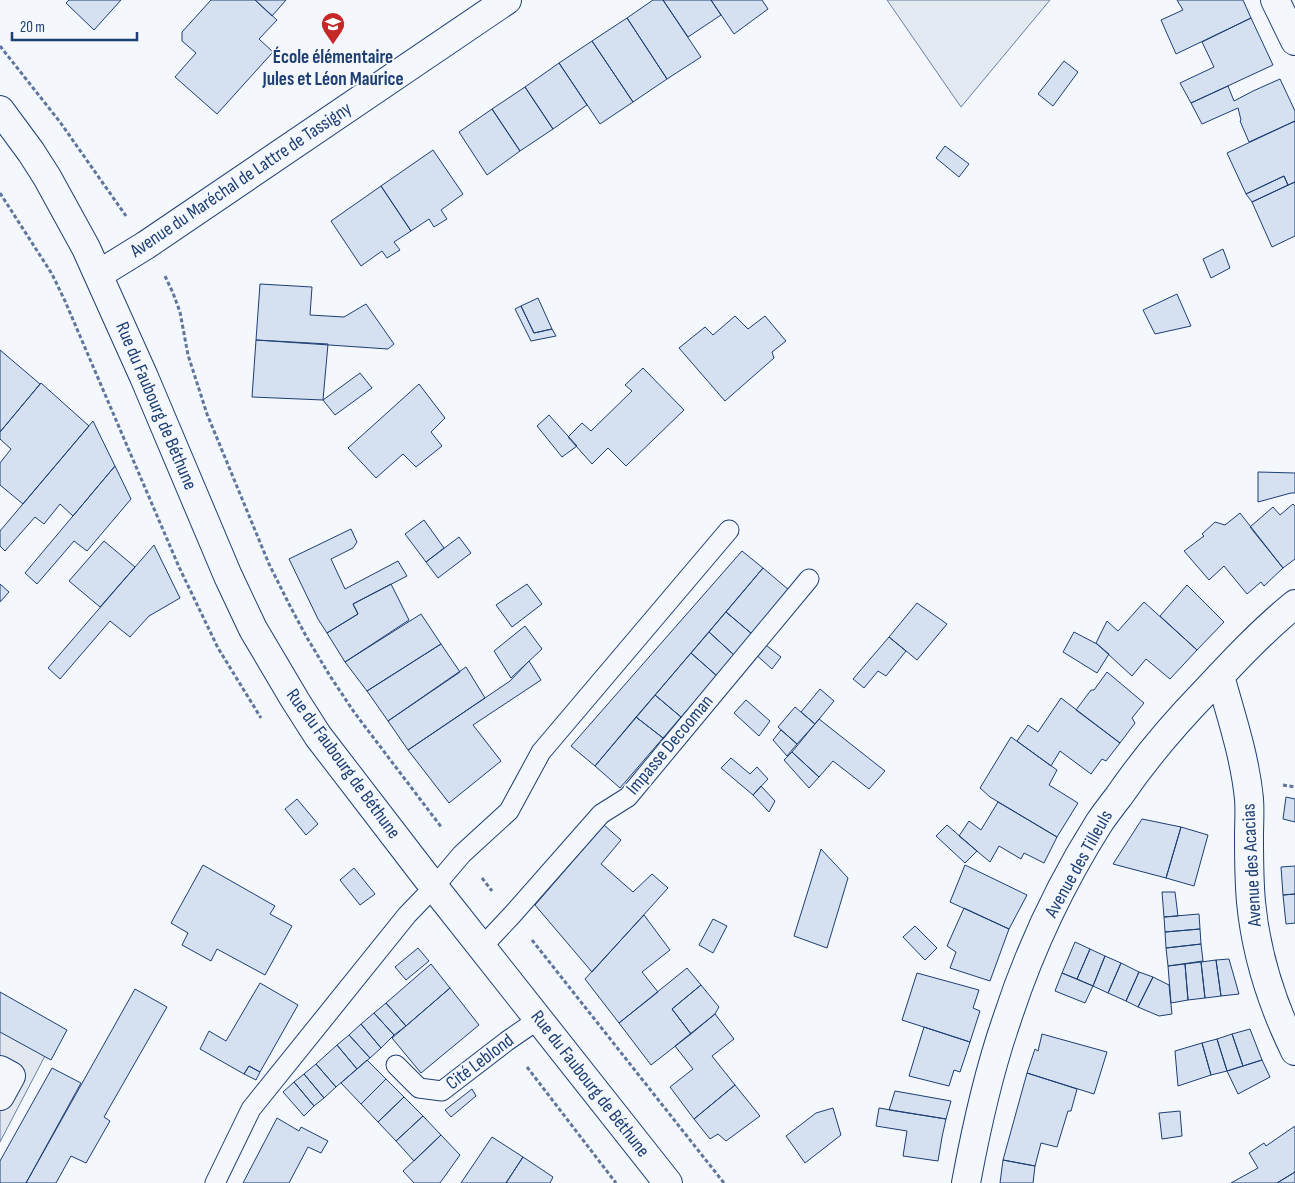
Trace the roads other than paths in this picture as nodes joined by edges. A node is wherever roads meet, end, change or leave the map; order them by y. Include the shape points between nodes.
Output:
1 (507, 0) edge
2 (1275, 0) edge
3 (1295, 41) edge
4 (0, 110) edge
5 (99, 274) junction
6 (729, 530) dead end
7 (809, 579) dead end
8 (1295, 604) edge
9 (1220, 676) junction
10 (434, 887) junction
11 (482, 947) junction
12 (540, 1019) junction
13 (1295, 1051) edge
14 (396, 1065) dead end
15 (0, 1070) edge
16 (0, 1096) edge
17 (215, 1183) edge
18 (668, 1183) edge
19 (966, 1183) edge

1 - 5 street, Avenue du Maréchal de Lattre de Tassigny
2 - 3 street
4 - 5 street, Rue du Faubourg de Béthune via 46,177
5 - 10 street, Rue du Faubourg de Béthune via 253,629 318,736
6 - 10 lane via 540,752 509,811 462,854
7 - 11 lane, Impasse Decooman via 628,797 601,814
8 - 9 street, Avenue des Tilleuls
9 - 13 street, Avenue des Acacias via 1246,777 1251,901 1262,964 1272,1000
9 - 19 street, Avenue des Tilleuls via 1174,724 1099,822 1056,900 1006,1021
10 - 11 street, Rue du Faubourg de Béthune
10 - 17 lane via 407,915 251,1109
11 - 12 street, Rue du Faubourg de Béthune
12 - 14 lane, Cité Leblond via 442,1091 419,1088
12 - 18 street, Rue du Faubourg de Béthune
15 - 16 street via 11,1076

